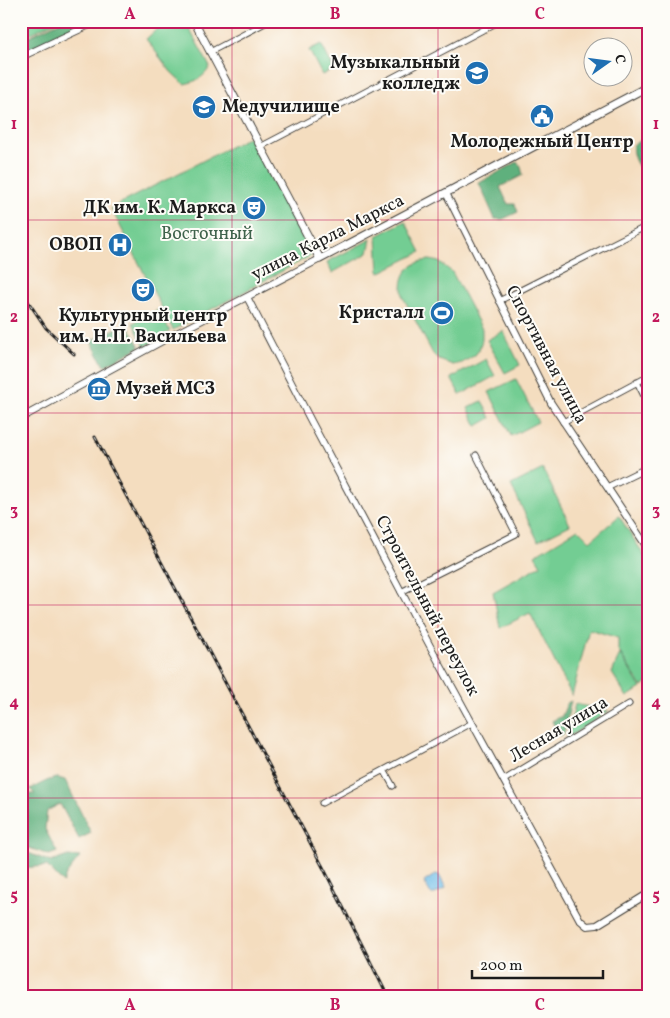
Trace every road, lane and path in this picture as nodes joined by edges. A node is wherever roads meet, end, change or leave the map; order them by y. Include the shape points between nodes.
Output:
1 (98, 21) edge
2 (194, 21) edge
3 (269, 21) edge
4 (481, 21) edge
5 (500, 21) edge
6 (486, 29) junction
7 (210, 52) junction
8 (21, 57) edge
9 (649, 86) edge
10 (260, 147) junction
11 (446, 193) junction
12 (649, 225) edge
13 (320, 259) junction
14 (247, 297) junction
15 (499, 301) junction
16 (649, 376) edge
17 (637, 382) junction
18 (649, 406) edge
19 (21, 418) edge
20 (563, 422) junction
21 (476, 455) dead end
22 (649, 467) edge
23 (608, 487) junction
24 (649, 550) edge
25 (401, 592) junction
26 (629, 704) dead end
27 (472, 723) junction
28 (384, 770) junction
29 (504, 780) junction
30 (393, 786) dead end
31 (322, 804) dead end
32 (649, 893) edge

1 - 8 street
2 - 7 main road
3 - 7 street
4 - 6 street
5 - 6 street
6 - 10 street
7 - 10 main road
9 - 11 main road, улица Карла Маркса
10 - 13 main road
11 - 13 main road, улица Карла Маркса
11 - 15 street, Спортивная улица
12 - 15 street
13 - 14 street, улица Карла Маркса
14 - 19 street, улица Карла Маркса
14 - 25 street, Строительный переулок
15 - 20 street, Спортивная улица
16 - 17 street
17 - 18 street
17 - 20 street
20 - 23 street, Спортивная улица
21 - 25 street via 516,534
22 - 23 street
23 - 24 street, Спортивная улица
25 - 27 street, Строительный переулок
26 - 29 street, Лесная улица
27 - 28 street
27 - 29 street, Строительный переулок
28 - 30 street
28 - 31 street
29 - 32 street, Строительный переулок via 580,920 587,926 596,925

